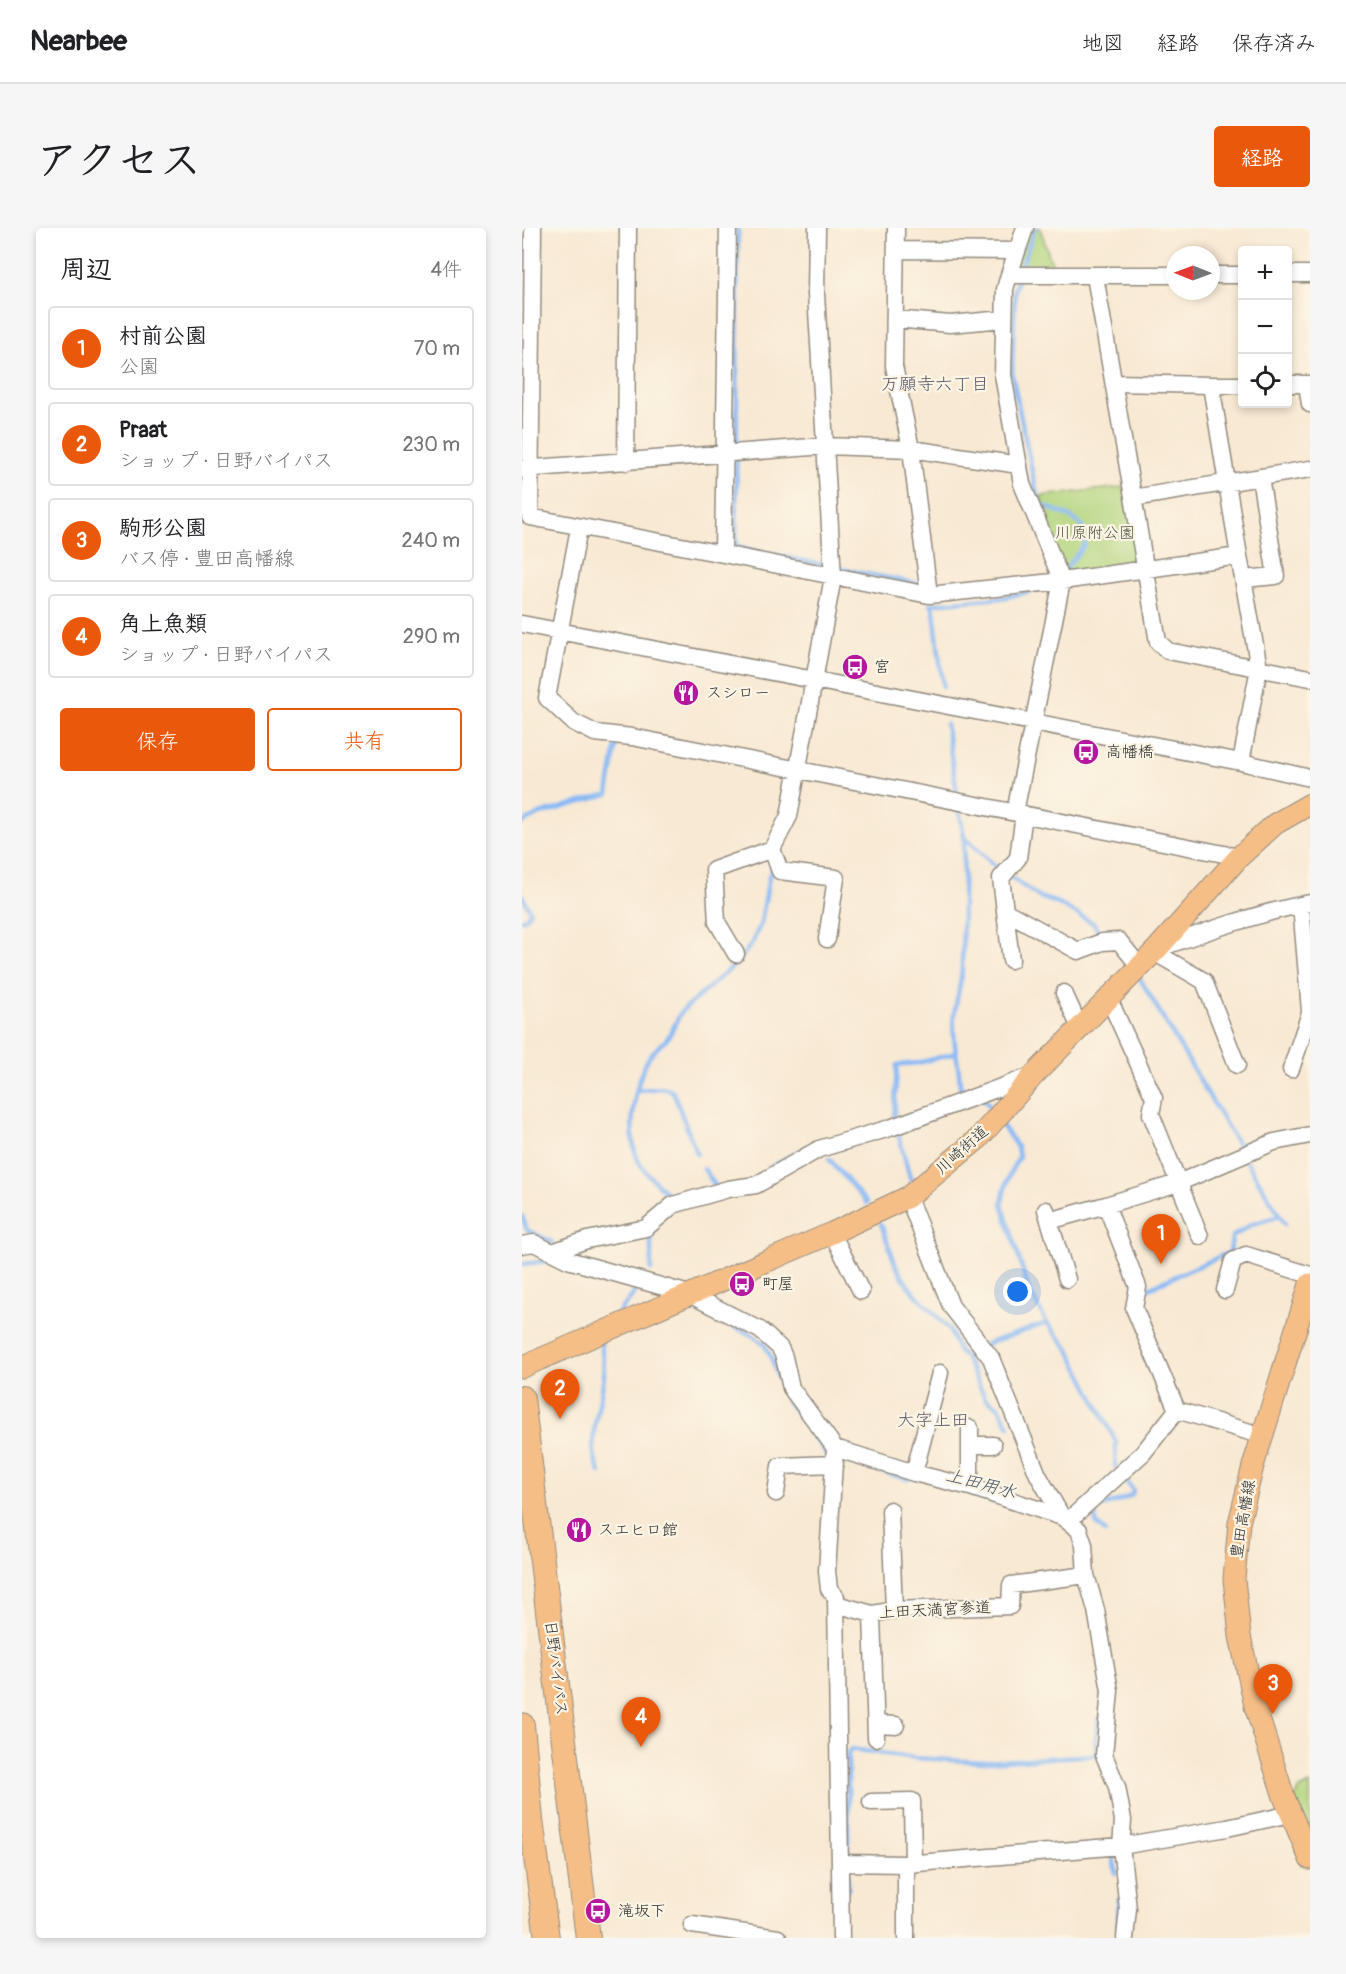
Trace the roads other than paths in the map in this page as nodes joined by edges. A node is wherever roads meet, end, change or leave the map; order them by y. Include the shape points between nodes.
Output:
1 (533, 228) edge
2 (628, 228) edge
3 (728, 228) edge
4 (817, 228) edge
5 (896, 228) edge
6 (1025, 228) edge
7 (896, 250) junction
8 (1017, 251) junction
9 (1292, 274) edge
10 (1310, 274) edge
11 (1009, 275) junction
12 (1166, 275) edge
13 (1220, 275) edge
14 (1238, 275) edge
15 (1095, 276) junction
16 (895, 319) junction
17 (1004, 319) junction
18 (1114, 383) junction
19 (1292, 384) edge
20 (1309, 384) edge
21 (1211, 385) junction
22 (1238, 385) edge
23 (1310, 404) edge
24 (825, 447) junction
25 (911, 449) junction
26 (733, 454) junction
27 (626, 462) junction
28 (1019, 465) junction
29 (526, 469) edge
30 (1310, 469) edge
31 (1260, 477) junction
32 (1227, 481) junction
33 (1133, 498) junction
34 (579, 528) junction
35 (723, 554) junction
36 (1239, 556) junction
37 (1144, 570) junction
38 (833, 577) junction
39 (1243, 579) junction
40 (1062, 581) junction
41 (929, 595) junction
42 (522, 624) edge
43 (560, 631) junction
44 (1259, 668) junction
45 (1310, 678) edge
46 (814, 679) junction
47 (1033, 722) junction
48 (1241, 762) junction
49 (797, 770) junction
50 (1310, 778) edge
51 (1310, 804) edge
52 (1019, 813) junction
53 (771, 849) junction
54 (1239, 857) junction
55 (1305, 904) edge
56 (1005, 911) junction
57 (826, 939) dead end
58 (736, 954) dead end
59 (1150, 956) junction
60 (1011, 960) dead end
61 (1064, 993) dead end
62 (1109, 999) junction
63 (1310, 1012) edge
64 (1080, 1028) junction
65 (1237, 1065) dead end
66 (1291, 1069) dead end
67 (1034, 1075) junction
68 (1310, 1135) edge
69 (1178, 1183) junction
70 (908, 1197) junction
71 (1106, 1205) junction
72 (832, 1233) junction
73 (1200, 1236) dead end
74 (522, 1245) edge
75 (552, 1252) junction
76 (1310, 1275) edge
77 (1067, 1279) dead end
78 (1310, 1284) edge
79 (1225, 1290) dead end
80 (861, 1291) dead end
81 (689, 1294) junction
82 (522, 1367) edge
83 (940, 1373) dead end
84 (522, 1398) edge
85 (1177, 1410) junction
86 (970, 1428) dead end
87 (1263, 1436) junction
88 (970, 1445) junction
89 (993, 1445) dead end
90 (835, 1456) junction
91 (914, 1473) junction
92 (970, 1487) junction
93 (776, 1493) dead end
94 (890, 1510) dead end
95 (1066, 1519) junction
96 (1086, 1575) junction
97 (836, 1604) junction
98 (894, 1610) junction
99 (872, 1614) junction
100 (522, 1725) edge
101 (896, 1725) dead end
102 (872, 1802) dead end
103 (1291, 1814) junction
104 (1121, 1846) junction
105 (1310, 1859) edge
106 (841, 1863) junction
107 (909, 1864) junction
108 (692, 1925) dead end
109 (547, 1938) edge
110 (588, 1938) edge
111 (778, 1938) edge
112 (841, 1938) edge
113 (906, 1938) edge
114 (1125, 1938) edge

1 - 29 street
2 - 27 street
3 - 26 street
4 - 24 street via 816,294
5 - 7 street
6 - 8 street
7 - 8 street
7 - 16 street
8 - 11 street
9 - 10 street
11 - 15 street
11 - 17 street
12 - 15 street
13 - 14 street
15 - 18 street
16 - 17 street via 950,324
16 - 25 street via 894,366
17 - 28 street via 1003,375
18 - 21 street
18 - 33 street
19 - 20 street
20 - 23 street
21 - 22 street
21 - 32 street
24 - 25 street
24 - 26 street
24 - 38 street
25 - 28 street
25 - 41 street
26 - 27 street
26 - 35 street
27 - 29 street
28 - 40 street via 1027,499
29 - 34 street via 530,517
30 - 31 street
31 - 32 street
31 - 39 street via 1276,576
32 - 33 street
32 - 36 street
33 - 37 street
34 - 35 street
34 - 43 street
35 - 38 street
36 - 37 street
36 - 39 street
37 - 40 street
37 - 44 street via 1158,642 1168,651
38 - 41 street
38 - 46 street
39 - 44 street
40 - 41 street
40 - 47 street
42 - 43 street
43 - 46 street
43 - 49 street via 547,698 573,722 595,733
44 - 45 street
44 - 48 street
46 - 47 street
46 - 49 street
47 - 48 street
47 - 52 street
48 - 50 street
49 - 52 street
49 - 53 street via 789,816
51 - 54 main road, 川崎街道 via 1275,824
52 - 54 street
52 - 56 street via 1018,858 1001,878
53 - 57 street via 780,871 836,878
53 - 58 street via 714,870 717,922
54 - 59 main road, 川崎街道
55 - 59 street via 1205,932
55 - 63 street
56 - 59 street via 1078,951 1102,942 1119,941
56 - 60 street
59 - 62 main road, 川崎街道
59 - 65 street via 1204,981
61 - 64 street
62 - 64 main road, 川崎街道
62 - 69 street via 1154,1098 1151,1114
63 - 66 street
64 - 67 main road, 川崎街道
67 - 70 main road, 川崎街道 via 978,1139
67 - 75 street via 890,1128 819,1149 756,1185 673,1205 646,1228
68 - 69 street via 1275,1142
69 - 71 street
69 - 73 street
70 - 72 main road, 川崎街道
70 - 95 street via 951,1306 991,1358 1038,1475
71 - 77 street via 1047,1216
71 - 85 street via 1138,1287 1134,1308
72 - 80 street
72 - 81 main road, 川崎街道
74 - 75 street via 534,1243
75 - 81 street
76 - 79 street via 1246,1255 1233,1261
78 - 87 main road, 豊田高幡線
81 - 82 main road, 川崎街道
81 - 90 street via 760,1330 780,1348 791,1388
83 - 91 street
84 - 110 highway, 日野バイパス
85 - 87 street
85 - 95 street via 1143,1453
86 - 88 street
87 - 103 main road, 豊田高幡線 via 1239,1523 1236,1606 1255,1706
88 - 89 street
88 - 92 street
90 - 91 street
90 - 93 street via 780,1466
90 - 97 street via 827,1571
91 - 92 street
92 - 95 street
94 - 98 street
95 - 96 street via 1079,1530
96 - 98 street, 上田天満宮参道 via 1011,1585 1010,1606
96 - 104 street via 1110,1691 1104,1755 1118,1787 1123,1820
97 - 99 street, 上田天満宮参道
97 - 106 street
98 - 99 street, 上田天満宮参道
99 - 101 street via 876,1731
100 - 109 highway
102 - 107 street via 912,1801
103 - 104 street
103 - 105 main road, 豊田高幡線
104 - 107 street
104 - 114 street via 1127,1900
106 - 107 street
106 - 112 street
107 - 113 street
108 - 111 street

